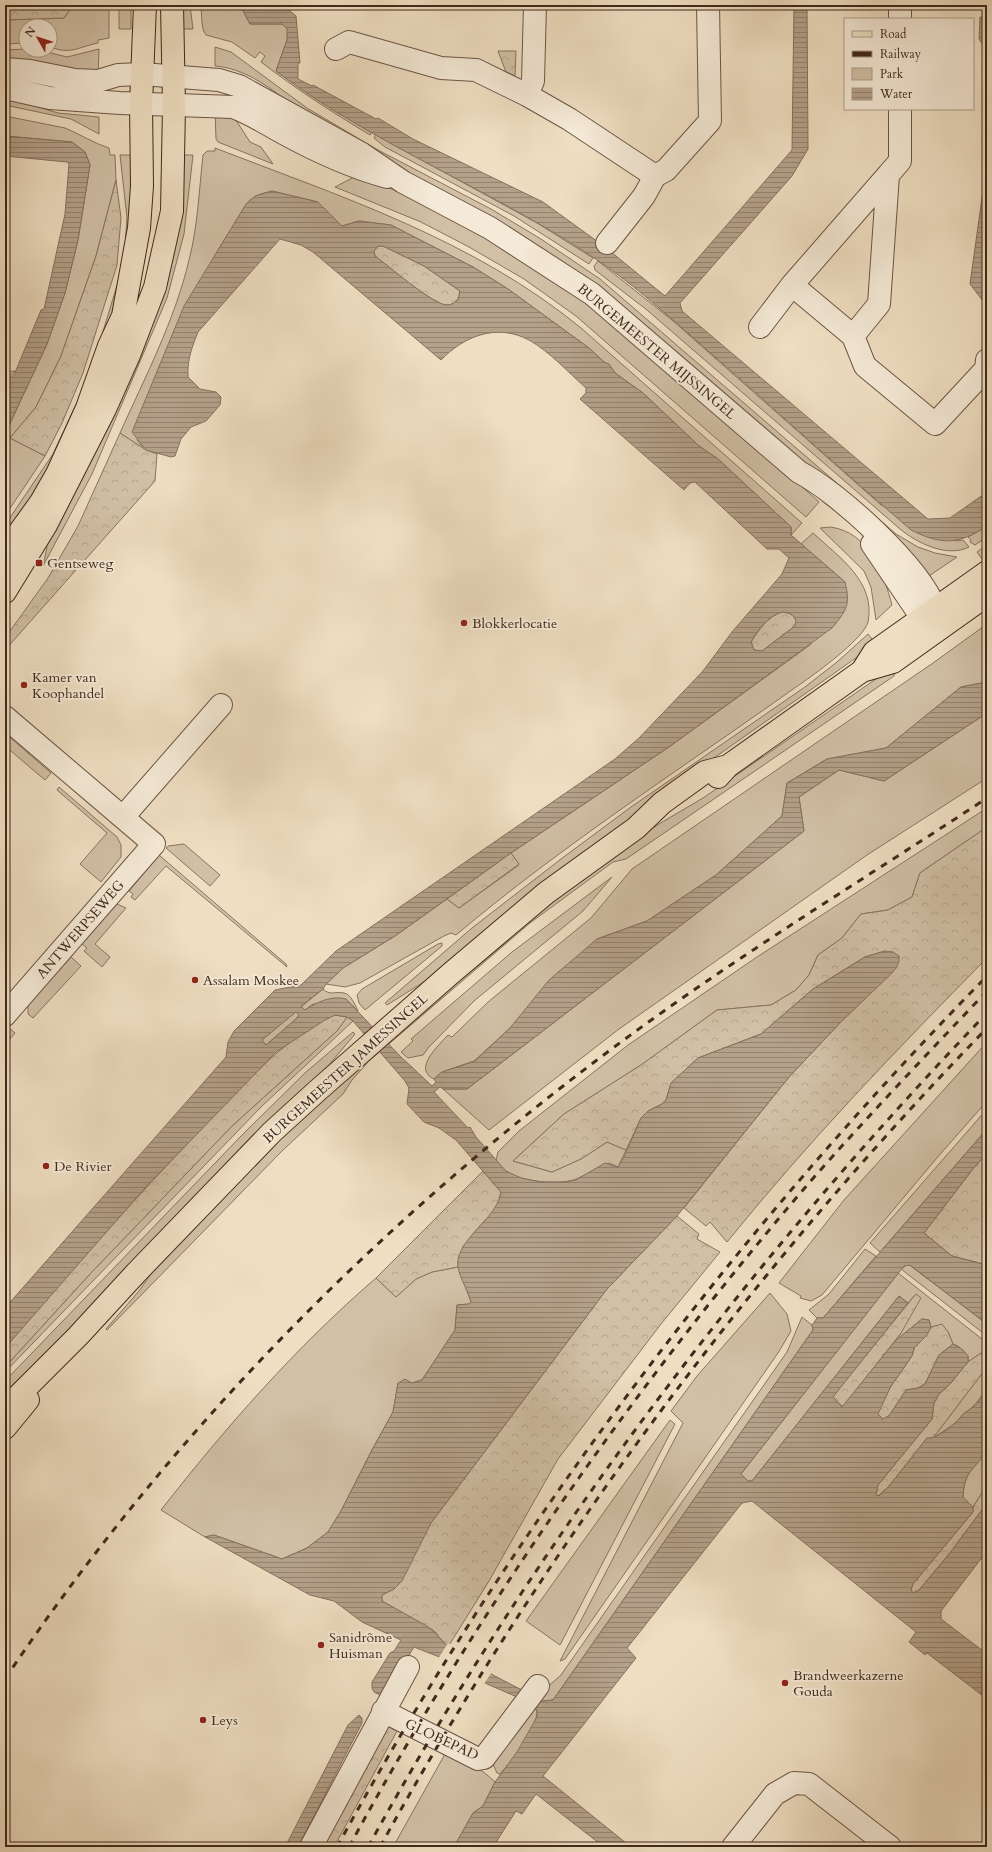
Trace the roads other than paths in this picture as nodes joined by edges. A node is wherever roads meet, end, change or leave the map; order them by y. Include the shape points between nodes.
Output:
1 (145, 5) edge
2 (172, 5) edge
3 (535, 5) edge
4 (708, 5) edge
5 (900, 5) edge
6 (900, 18) edge
7 (336, 49) dead end
8 (5, 69) edge
9 (142, 74) junction
10 (173, 77) junction
11 (5, 88) edge
12 (527, 95) junction
13 (141, 104) junction
14 (174, 106) junction
15 (900, 110) edge
16 (888, 175) junction
17 (655, 176) junction
18 (403, 182) junction
19 (607, 243) dead end
20 (792, 284) junction
21 (760, 327) dead end
22 (853, 336) junction
23 (987, 366) edge
24 (5, 552) edge
25 (987, 572) edge
26 (5, 592) edge
27 (987, 595) edge
28 (932, 619) junction
29 (220, 705) dead end
30 (5, 717) edge
31 (123, 817) junction
32 (5, 1015) edge
33 (78, 1336) junction
34 (5, 1409) edge
35 (5, 1428) edge
36 (408, 1667) dead end
37 (532, 1694) dead end
38 (383, 1711) junction
39 (311, 1847) edge
40 (733, 1847) edge
41 (890, 1847) edge

1 - 9 main road
2 - 10 main road
3 - 12 street via 533,81
4 - 17 street via 710,121 666,170
5 - 6 street
7 - 12 street via 349,42 441,68 476,70
8 - 9 street, BURGEMEESTER MIJSSINGEL via 98,81 118,75
9 - 10 street, BURGEMEESTER MIJSSINGEL
9 - 13 main road
10 - 14 main road
10 - 18 street, BURGEMEESTER MIJSSINGEL via 219,80 239,86 362,154
11 - 13 street, BURGEMEESTER MIJSSINGEL via 50,98
12 - 17 street via 570,119
13 - 14 street, BURGEMEESTER MIJSSINGEL
13 - 24 main road via 142,186 139,228 123,316 109,346 87,408 57,474 41,502
14 - 18 street, BURGEMEESTER MIJSSINGEL via 233,107 353,168
14 - 26 main road via 172,211 155,287 105,409 46,525
15 - 16 street via 900,161
16 - 20 street
16 - 22 street via 879,304
17 - 19 street via 644,196
18 - 28 street, BURGEMEESTER MIJSSINGEL via 490,228 592,294 799,472 815,480 884,539 922,586
20 - 21 street
20 - 22 street
22 - 23 street via 865,366 935,424
25 - 28 main road, BURGEMEESTER JAMESSINGEL
27 - 28 main road, BURGEMEESTER JAMESSINGEL
28 - 33 main road, BURGEMEESTER JAMESSINGEL via 893,662 862,671 728,766 704,791 636,828 546,893 272,1132
29 - 31 street
30 - 31 street
31 - 32 street, ANTWERPSEWEG via 154,844
33 - 34 main road, BURGEMEESTER JAMESSINGEL
33 - 35 main road, BURGEMEESTER JAMESSINGEL
36 - 38 street
37 - 38 street, GLOBEPAD via 484,1758 478,1759
38 - 39 street
40 - 41 street via 775,1794 794,1783 809,1784

